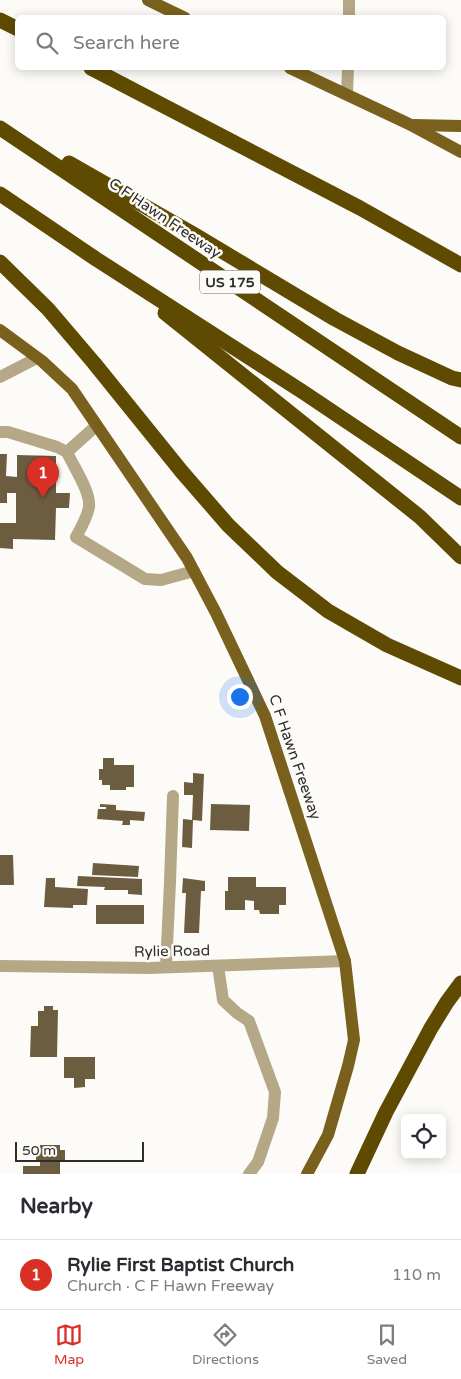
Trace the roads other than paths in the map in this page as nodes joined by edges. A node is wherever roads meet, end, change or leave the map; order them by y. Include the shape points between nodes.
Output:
1 (148, 0) edge
2 (348, 0) edge
3 (178, 15) edge
4 (349, 15) edge
5 (0, 20) edge
6 (15, 28) edge
7 (94, 70) edge
8 (294, 70) edge
9 (348, 70) edge
10 (347, 94) junction
11 (0, 124) edge
12 (409, 124) junction
13 (461, 126) edge
14 (0, 128) edge
15 (461, 152) edge
16 (0, 194) edge
17 (96, 259) junction
18 (0, 262) edge
19 (461, 265) edge
20 (0, 330) edge
21 (37, 358) junction
22 (0, 377) edge
23 (461, 380) edge
24 (96, 426) junction
25 (0, 432) edge
26 (461, 437) edge
27 (67, 452) junction
28 (461, 498) edge
29 (461, 557) edge
30 (194, 571) junction
31 (455, 676) edge
32 (173, 796) dead end
33 (345, 960) junction
34 (0, 966) edge
35 (218, 966) junction
36 (166, 967) junction
37 (461, 983) edge
38 (249, 1174) edge
39 (307, 1174) edge
40 (357, 1174) edge

1 - 3 main road
2 - 4 street
5 - 6 highway
7 - 19 highway via 360,208
8 - 10 main road
9 - 10 street
10 - 12 main road
11 - 23 highway via 398,353
12 - 13 main road
12 - 15 main road
14 - 26 highway, C F Hawn Freeway / US 175
16 - 17 highway
17 - 28 highway
17 - 29 highway via 413,512
18 - 31 highway via 48,309 228,525 277,572 328,611 387,645
20 - 21 main road, C F Hawn Freeway
21 - 22 street
21 - 24 main road, C F Hawn Freeway via 72,389
24 - 27 street
24 - 30 main road, C F Hawn Freeway
25 - 27 street
27 - 30 street via 89,499 87,513 76,537 145,579 161,580
30 - 33 main road, C F Hawn Freeway via 265,716
32 - 36 street
33 - 35 street, Rylie Road
33 - 39 main road, C F Hawn Freeway via 354,1040 328,1135
34 - 36 street, Rylie Road
35 - 36 street, Rylie Road
35 - 38 street via 222,1000 249,1021 275,1092 273,1118 258,1162
37 - 40 highway via 431,1028

